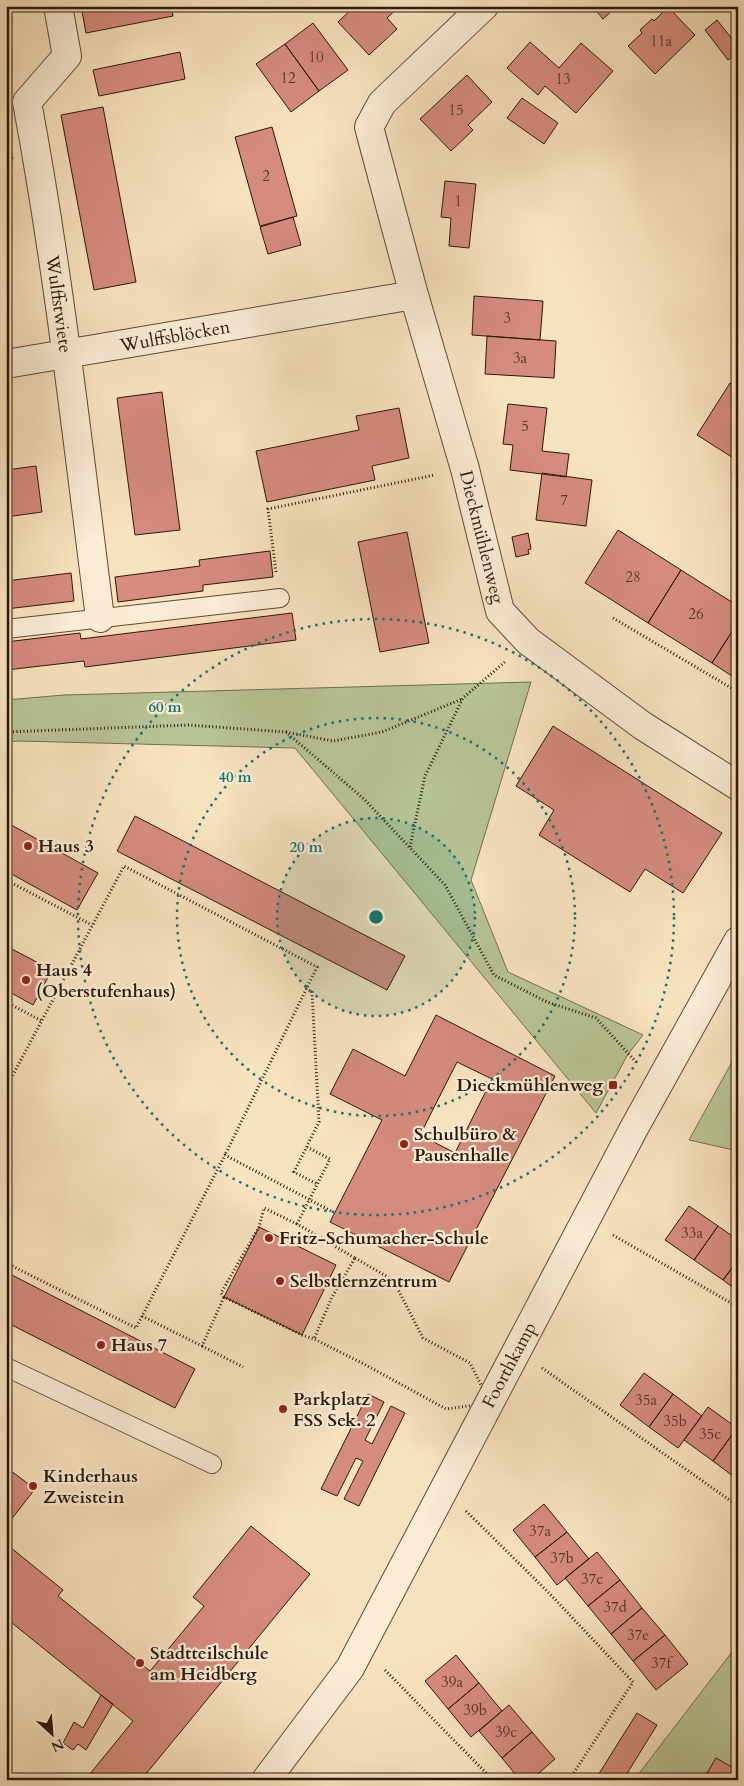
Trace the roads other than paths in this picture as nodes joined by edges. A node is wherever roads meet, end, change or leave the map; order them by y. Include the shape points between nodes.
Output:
1 (58, 6) edge
2 (484, 6) edge
3 (414, 295) junction
4 (66, 354) junction
5 (6, 364) edge
6 (280, 598) road end
7 (100, 618) junction
8 (6, 629) edge
9 (738, 786) edge
10 (738, 941) edge
11 (6, 1367) edge
12 (212, 1464) dead end
13 (266, 1780) edge

1 - 4 street, Wulffstwiete via 67,56 27,102
2 - 3 street, Dieckmühlenweg via 382,103 369,128
3 - 4 street, Wulffsblöcken
3 - 9 street, Dieckmühlenweg via 465,469 500,611 528,641 642,726
4 - 5 street, Wulffsblöcken
4 - 7 street, Wulffstwiete
6 - 7 lane
7 - 8 lane
10 - 13 street, Foorthkamp via 658,1084 362,1647 350,1668
11 - 12 lane

